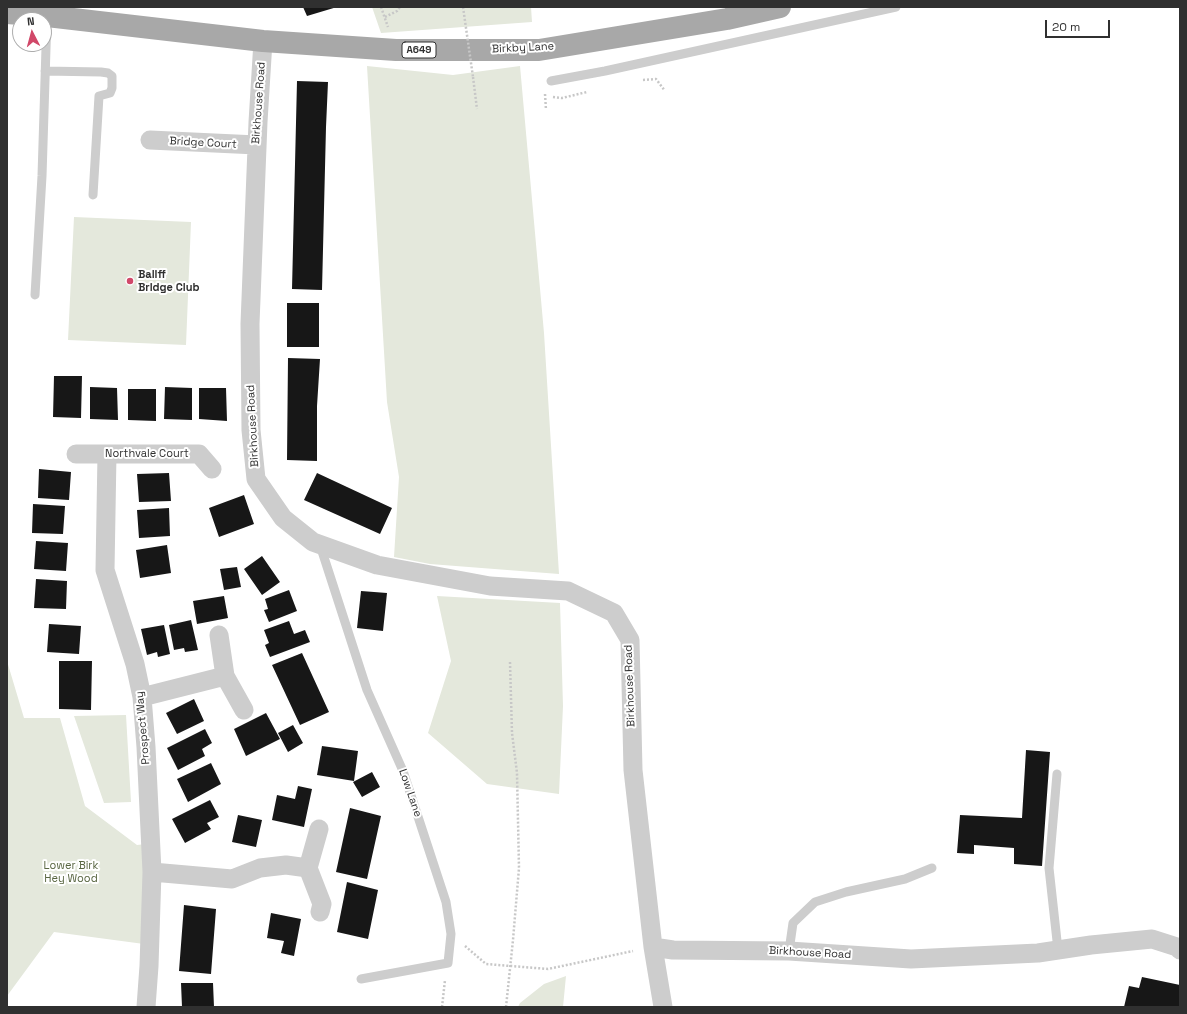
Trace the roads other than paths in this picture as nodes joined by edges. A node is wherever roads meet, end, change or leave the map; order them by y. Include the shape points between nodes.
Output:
1 (780, 7) edge
2 (896, 7) edge
3 (52, 17) edge
4 (263, 41) junction
5 (46, 52) edge
6 (46, 71) junction
7 (551, 81) dead end
8 (150, 140) dead end
9 (257, 145) junction
10 (93, 196) dead end
11 (34, 295) dead end
12 (76, 454) dead end
13 (107, 454) junction
14 (212, 469) dead end
15 (320, 544) junction
16 (219, 635) dead end
17 (225, 676) junction
18 (142, 697) junction
19 (244, 710) dead end
20 (1057, 774) dead end
21 (319, 829) dead end
22 (308, 868) junction
23 (932, 868) dead end
24 (152, 872) junction
25 (320, 912) dead end
26 (653, 947) junction
27 (1058, 950) junction
28 (1180, 950) edge
29 (789, 951) junction
30 (361, 979) dead end
31 (146, 1007) edge
32 (663, 1007) edge

1 - 4 main road, Birkby Lane / A649 via 727,19 539,50 396,50
2 - 7 lane
3 - 4 main road, A649
4 - 9 street, Birkhouse Road
5 - 6 lane
6 - 10 lane via 100,72 112,76 110,94 99,96
6 - 11 lane
8 - 9 street, Bridge Court
9 - 15 street, Birkhouse Road via 250,324 251,430 256,479 283,518 313,542
12 - 13 street, Northvale Court
13 - 14 street, Northvale Court via 199,454
13 - 18 street, Prospect Way via 105,570 135,664
15 - 26 street, Birkhouse Road via 377,565 490,586 568,591 614,613 630,640 633,770
15 - 30 lane, Low Lane via 367,690 403,771 446,902 452,934 448,963
16 - 17 street
17 - 18 street
17 - 19 street
18 - 24 street, Prospect Way
20 - 27 lane via 1050,868
21 - 22 street
22 - 24 street via 286,865 260,868 232,879
22 - 25 street via 322,904
23 - 29 lane via 905,879 846,892 815,902 793,923
24 - 31 street, Prospect Way
26 - 29 street, Birkhouse Road via 673,950
26 - 32 street
27 - 28 street, Birkhouse Road via 1152,939
27 - 29 street, Birkhouse Road via 912,959

